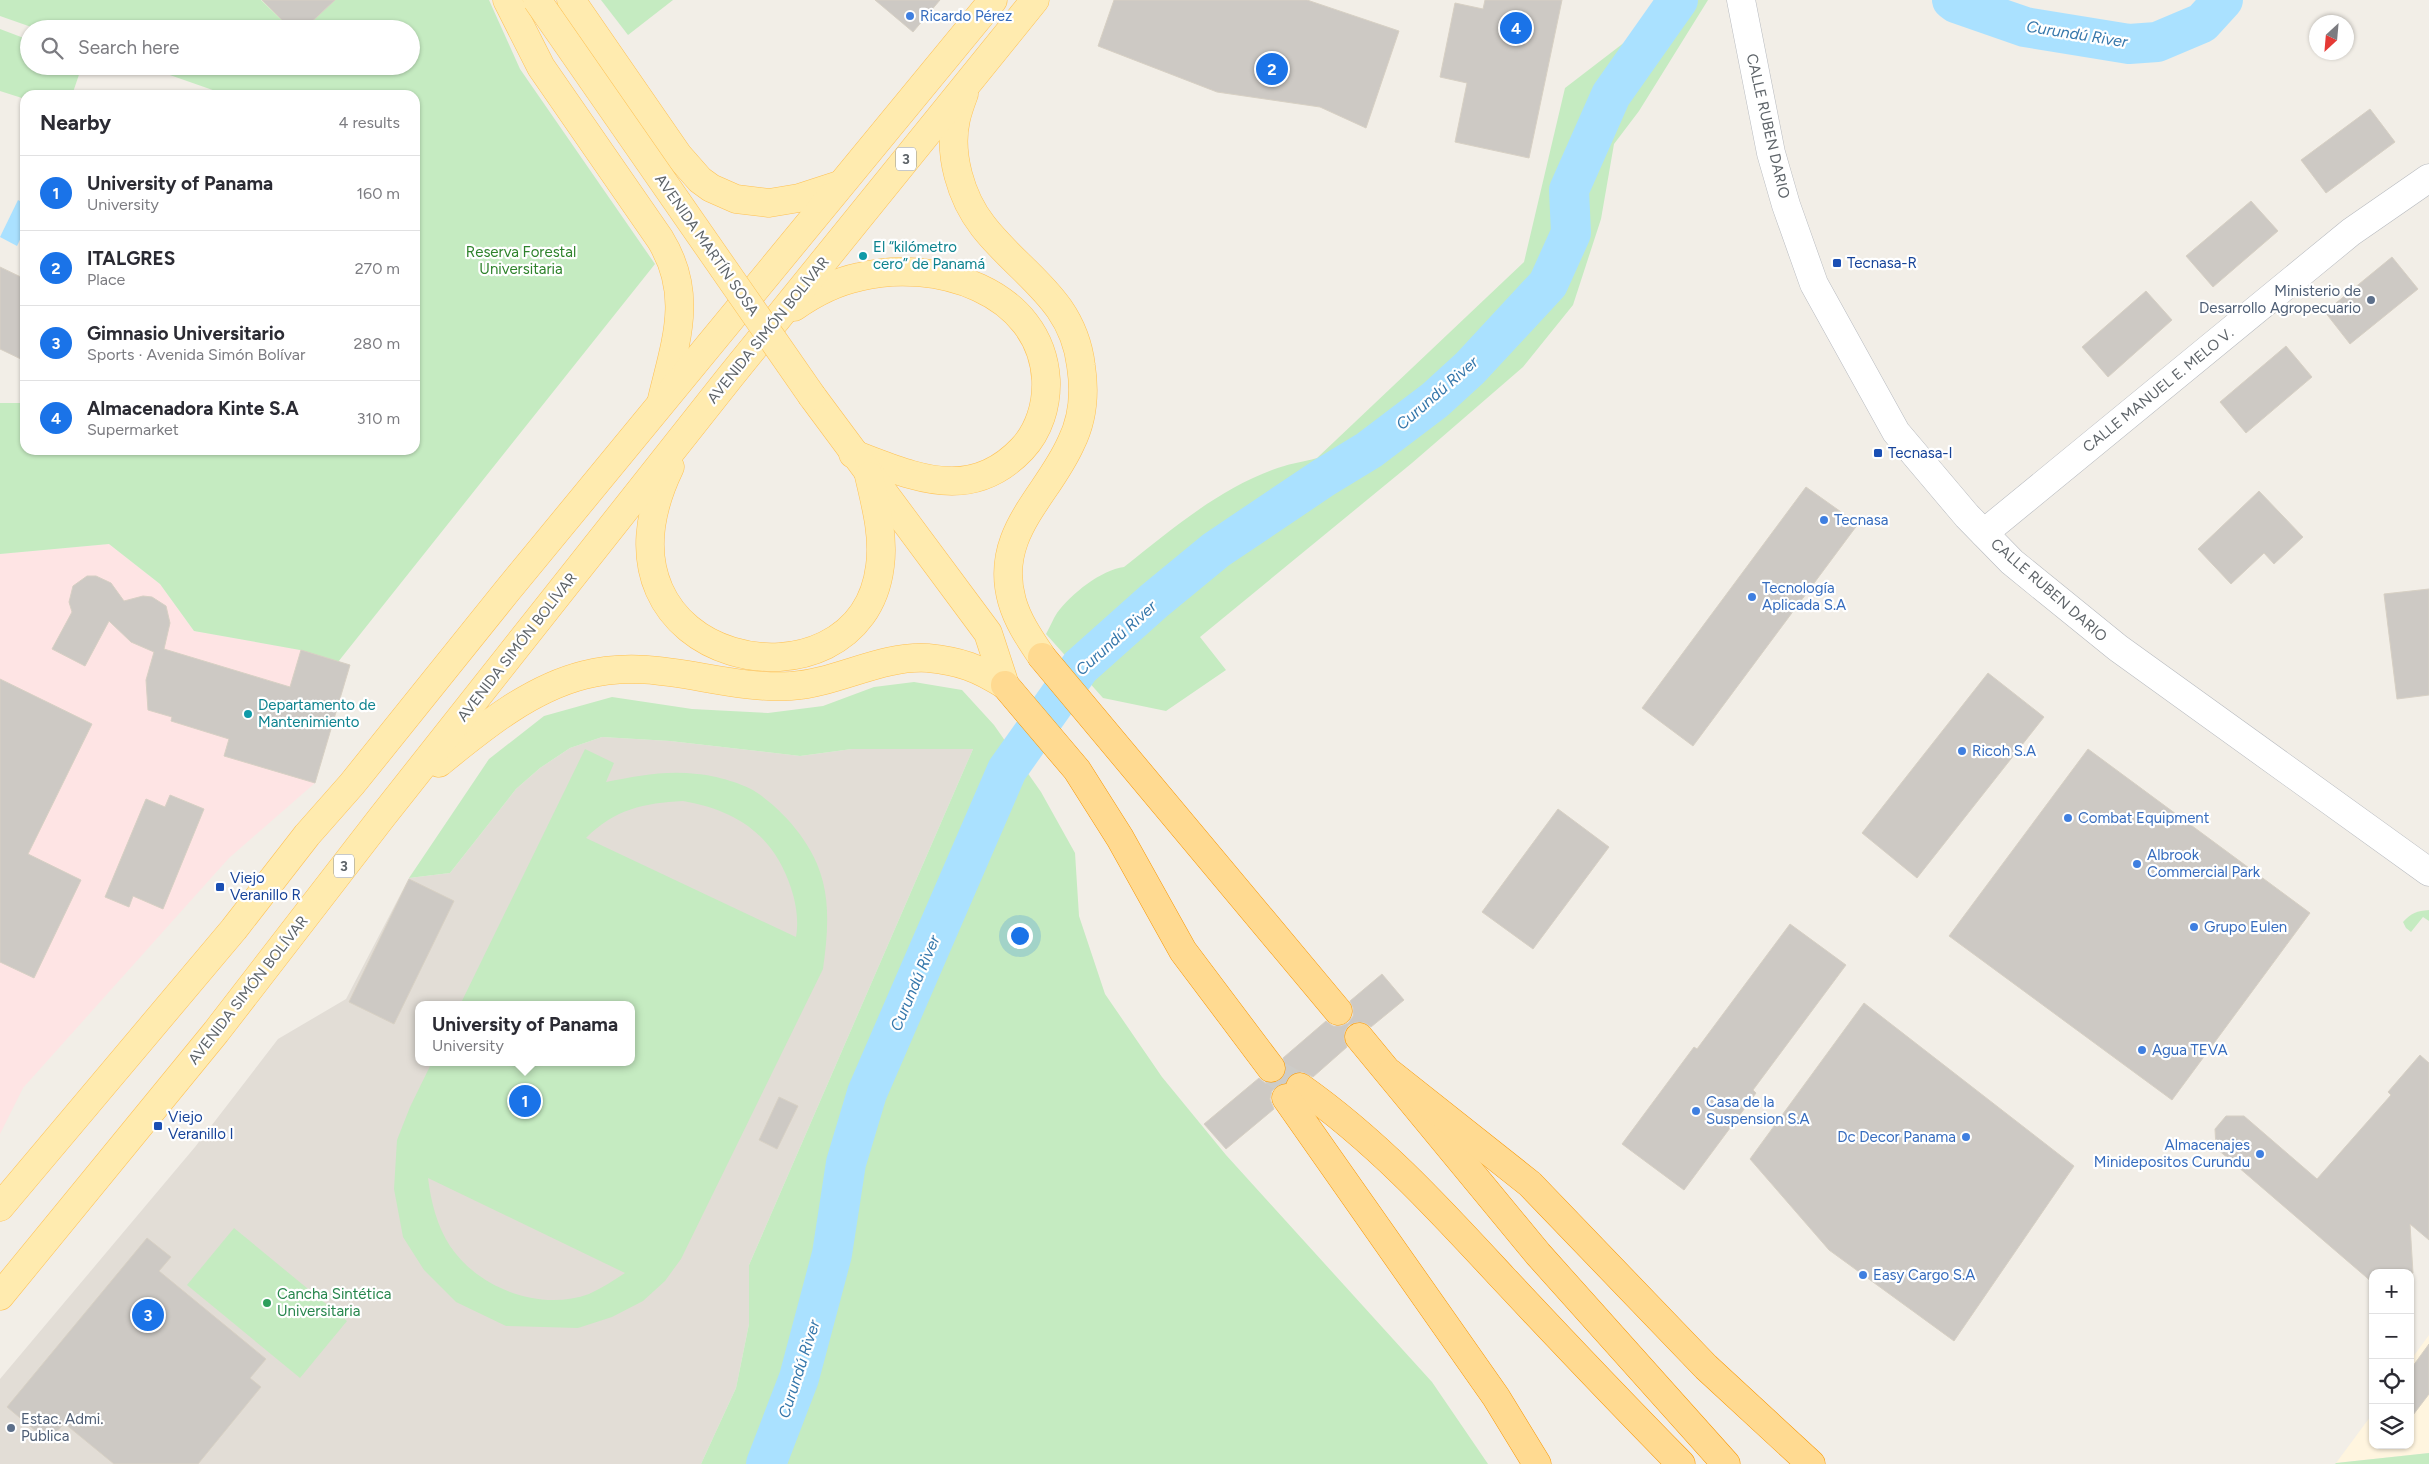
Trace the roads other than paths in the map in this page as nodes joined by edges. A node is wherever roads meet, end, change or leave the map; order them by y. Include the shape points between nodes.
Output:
1 (507, 0) edge
2 (537, 0) edge
3 (571, 0) edge
4 (993, 0) edge
5 (1035, 0) edge
6 (1741, 0) edge
7 (968, 82) junction
8 (2429, 178) edge
9 (839, 185) junction
10 (778, 317) junction
11 (660, 405) junction
12 (685, 434) junction
13 (853, 454) junction
14 (870, 476) junction
15 (1984, 533) junction
16 (988, 633) junction
17 (1044, 660) junction
18 (1008, 688) junction
19 (382, 817) junction
20 (2429, 872) edge
21 (1338, 1011) dead end
22 (1359, 1037) dead end
23 (1271, 1068) tunnel mouth
24 (1390, 1074) junction
25 (0, 1207) edge
26 (0, 1296) edge
27 (1537, 1464) edge
28 (1681, 1464) edge
29 (1726, 1464) edge
30 (1811, 1464) edge

1 - 11 main road via 541,67 660,238 674,264 680,292 680,318
2 - 13 main road, AVENIDA MARTÍN SOSA, bridge
3 - 9 main road via 678,155 711,188 736,199 769,203 791,200
4 - 9 main road, 3
5 - 7 main road, AVENIDA SIMÓN BOLÍVAR / 3
6 - 15 street, CALLE RUBEN DARIO via 1771,153 1814,284 1896,432
7 - 10 main road, AVENIDA SIMÓN BOLÍVAR / 3
7 - 17 main road via 954,130 962,187 983,226 1061,309 1074,337 1081,364 1083,398 1078,428 1067,453 1020,525 1009,558 1009,583 1014,607
8 - 15 street, CALLE MANUEL E. MELO V. via 2351,232
9 - 11 main road, 3
10 - 12 main road, AVENIDA SIMÓN BOLÍVAR / 3
10 - 13 main road via 816,292 859,276 922,274 967,282 984,289 1015,311 1036,338 1045,369 1044,405 1034,432 1012,460 1000,468 968,480 936,480
11 - 25 main road, 3 via 307,835 234,929
12 - 14 main road via 655,506 650,542 652,569 660,593 685,626 710,643 740,655 771,658 807,653 838,638 861,615 871,600 880,566 880,530
12 - 19 main road, AVENIDA SIMÓN BOLÍVAR / 3
13 - 14 main road, AVENIDA MARTÍN SOSA
14 - 16 main road, AVENIDA MARTÍN SOSA
15 - 20 street, CALLE RUBEN DARIO via 2012,562 2118,648
16 - 17 main road, AVENIDA MARTÍN SOSA
16 - 18 main road, AVENIDA MARTÍN SOSA
17 - 21 highway
18 - 19 main road via 967,664 926,658 903,660 828,680 790,686 716,680 657,669 628,668 583,675 537,694 487,725 436,765
18 - 23 highway via 1077,770 1120,838 1183,951
19 - 26 main road, AVENIDA SIMÓN BOLÍVAR / 3 via 216,1032
22 - 24 highway
24 - 29 highway via 1538,1254
24 - 30 highway via 1530,1184 1706,1367
27 - 28 highway via 1496,1397 1293,1093 1336,1112 1421,1190

